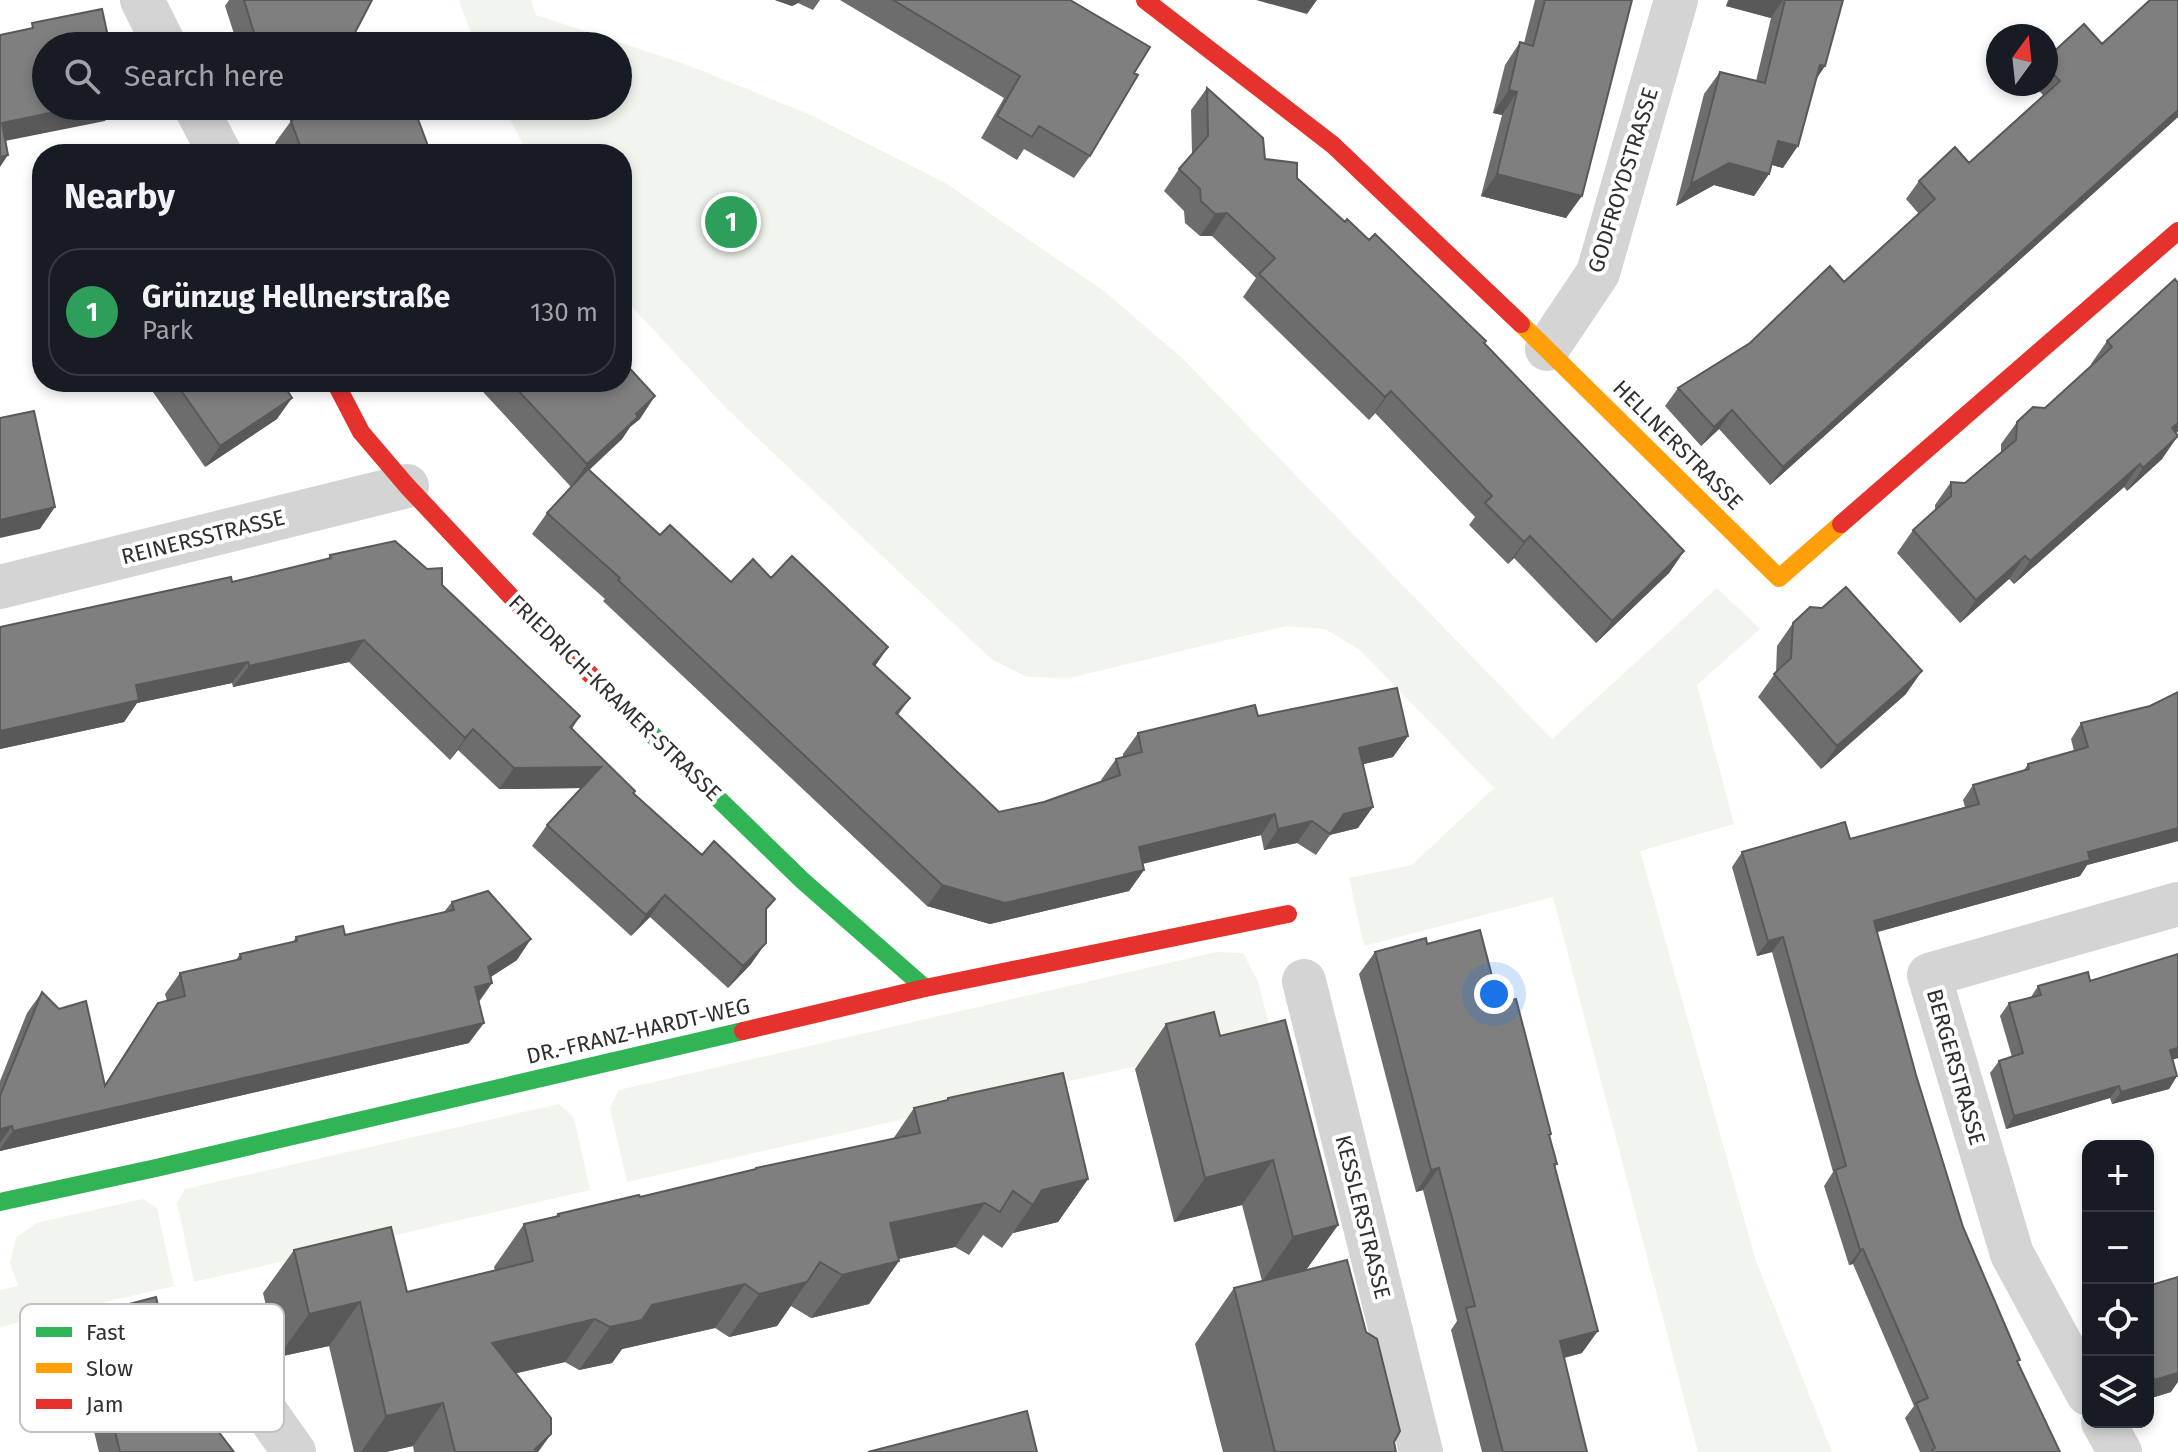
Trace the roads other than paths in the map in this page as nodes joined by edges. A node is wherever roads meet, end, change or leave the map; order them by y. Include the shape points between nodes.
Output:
1 (142, 0) edge
2 (1145, 0) edge
3 (1676, 0) edge
4 (158, 32) edge
5 (202, 120) edge
6 (215, 144) edge
7 (2178, 231) edge
8 (1547, 349) junction
9 (340, 392) edge
10 (407, 486) junction
11 (0, 587) edge
12 (2178, 904) edge
13 (1288, 914) dead end
14 (1304, 981) dead end
15 (925, 988) junction
16 (0, 1202) edge
17 (2082, 1383) edge
18 (2106, 1428) edge
19 (280, 1432) edge
20 (294, 1452) edge
21 (1421, 1452) edge
22 (2120, 1452) edge

1 - 4 street
2 - 8 street, HELLNERSTRASSE via 1333,145
3 - 8 street, GODFROYDSTRASSE via 1598,273
5 - 6 street
7 - 8 street, HELLNERSTRASSE via 1779,578
9 - 10 street, FRIEDRICH-KRAMER-STRASSE via 361,432
10 - 11 street, REINERSSTRASSE
10 - 15 street, FRIEDRICH-KRAMER-STRASSE via 517,603 803,881
12 - 17 street, BERGERSTRASSE via 1929,975 2012,1254
13 - 15 street, DR.-FRANZ-HARDT-WEG
14 - 21 street, KESSLERSTRASSE
15 - 16 street, DR.-FRANZ-HARDT-WEG
18 - 22 street
19 - 20 street

